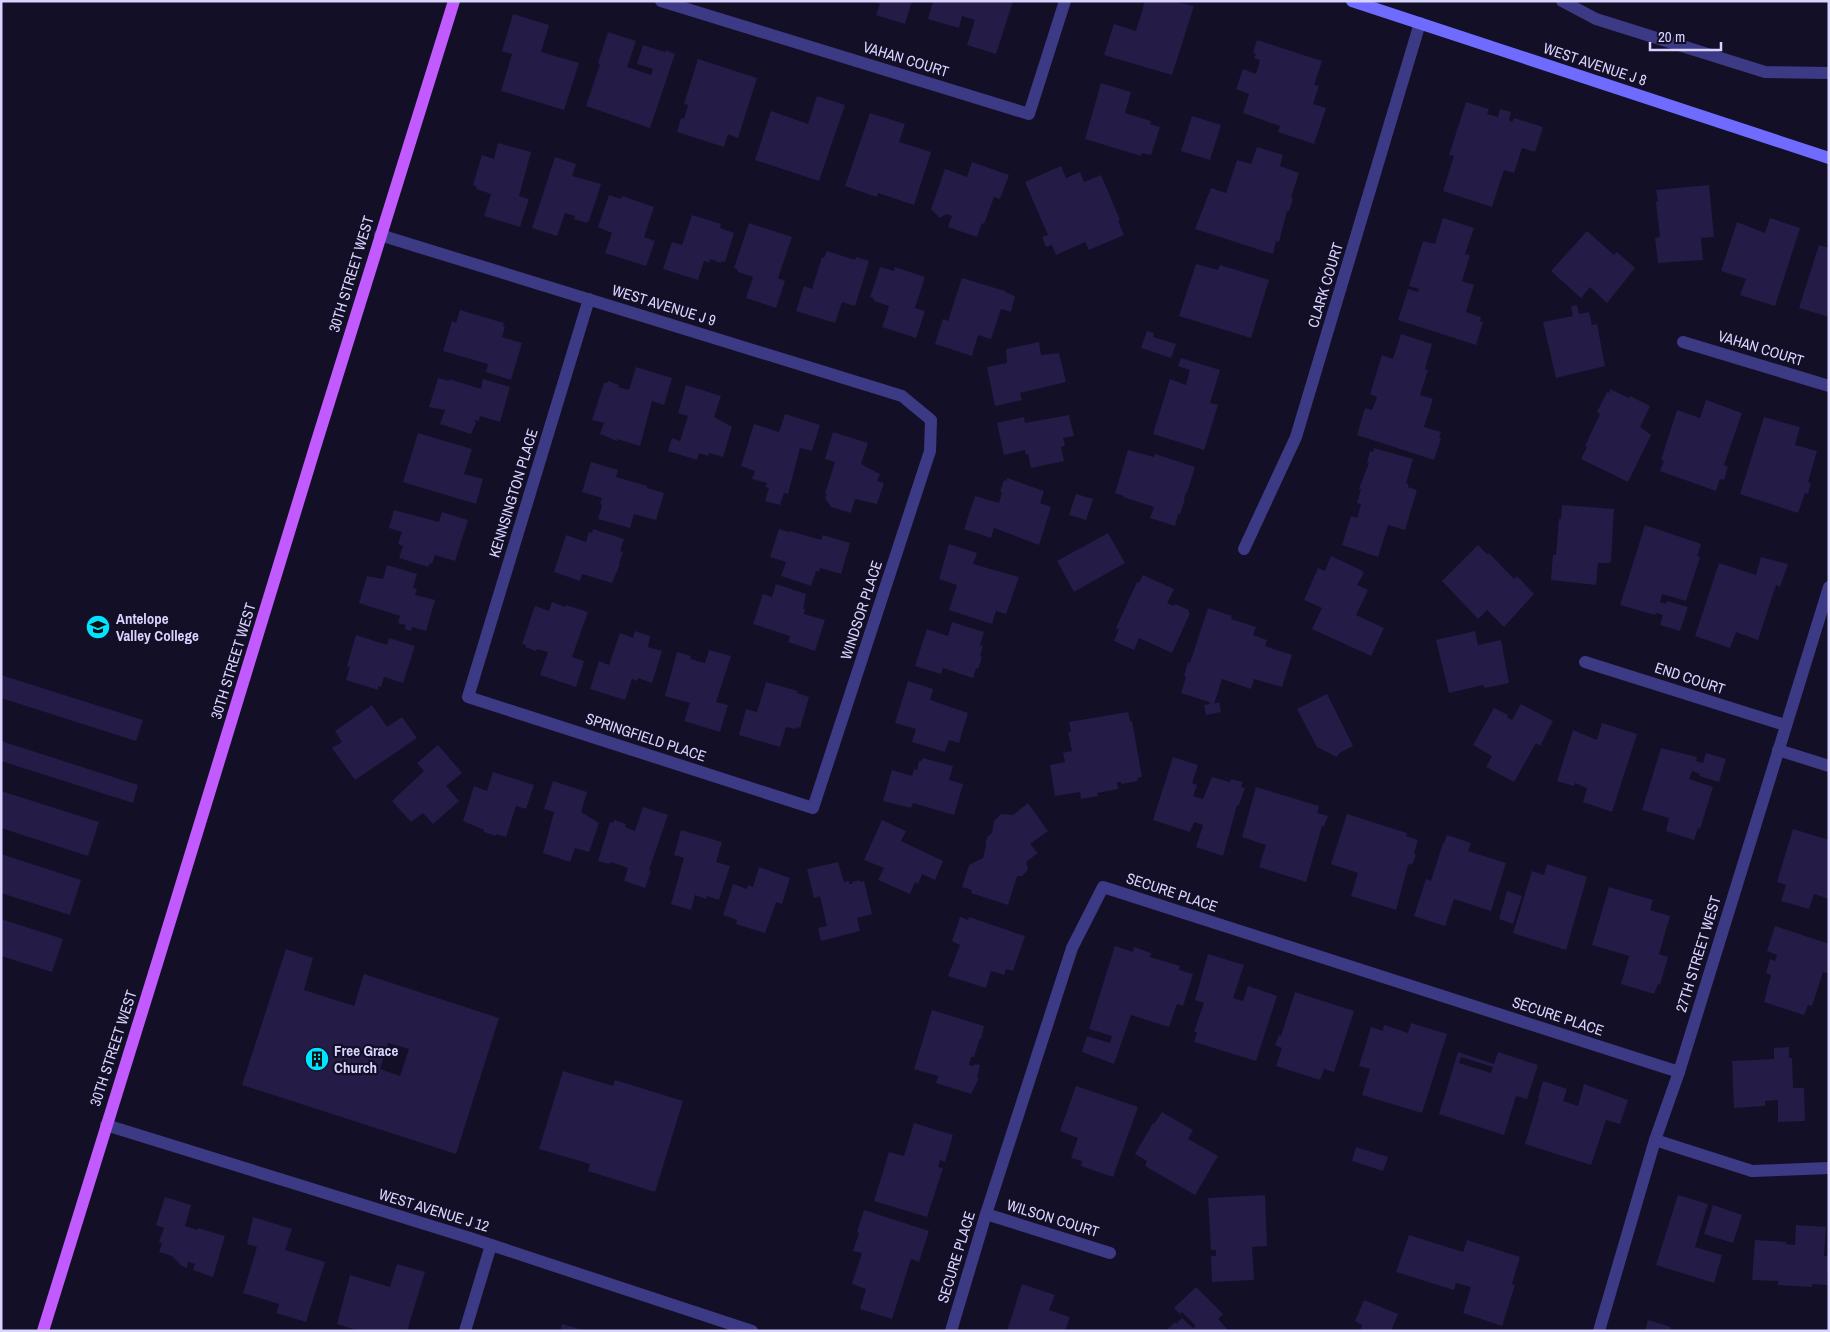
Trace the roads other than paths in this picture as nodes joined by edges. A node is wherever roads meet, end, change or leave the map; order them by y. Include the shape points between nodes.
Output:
1 (454, 1) edge
2 (661, 1) edge
3 (1065, 1) edge
4 (1352, 1) edge
5 (1562, 1) edge
6 (1420, 23) junction
7 (1829, 73) edge
8 (1829, 158) edge
9 (380, 235) junction
10 (589, 299) junction
11 (1683, 342) dead end
12 (1829, 386) edge
13 (931, 420) joint
14 (1244, 550) dead end
15 (1829, 588) edge
16 (1585, 662) dead end
17 (468, 697) joint
18 (1785, 725) junction
19 (1778, 750) junction
20 (1829, 766) edge
21 (813, 808) joint
22 (1679, 1072) junction
23 (106, 1124) junction
24 (1655, 1140) junction
25 (1829, 1168) edge
26 (986, 1214) junction
27 (491, 1245) junction
28 (1110, 1253) dead end
29 (43, 1331) edge
30 (465, 1331) edge
31 (752, 1331) edge
32 (951, 1331) edge
33 (1599, 1331) edge

1 - 9 main road, 30TH STREET WEST
2 - 3 street, VAHAN COURT via 1029,114
4 - 6 street, WEST AVENUE J 8
5 - 7 street via 1596,19 1765,72
6 - 8 street, WEST AVENUE J 8
6 - 14 street, CLARK COURT via 1296,437
9 - 10 street, WEST AVENUE J 9
9 - 23 main road, 30TH STREET WEST
10 - 13 street, WEST AVENUE J 9 via 902,396
10 - 17 street, KENNSINGTON PLACE
11 - 12 street, VAHAN COURT
13 - 21 street, WINDSOR PLACE via 930,451
15 - 18 street, 27TH STREET WEST
16 - 18 street, END COURT
17 - 21 street, SPRINGFIELD PLACE
18 - 19 street, 27TH STREET WEST
19 - 20 street
19 - 22 street, 27TH STREET WEST
22 - 24 street, 27TH STREET WEST
22 - 26 street, SECURE PLACE via 1103,887 1072,948
23 - 27 street, WEST AVENUE J 12
23 - 29 main road, 30TH STREET WEST
24 - 25 street via 1752,1171
24 - 33 street, 27TH STREET WEST
26 - 28 street, WILSON COURT
26 - 32 street, SECURE PLACE
27 - 30 street
27 - 31 street, WEST AVENUE J 12

